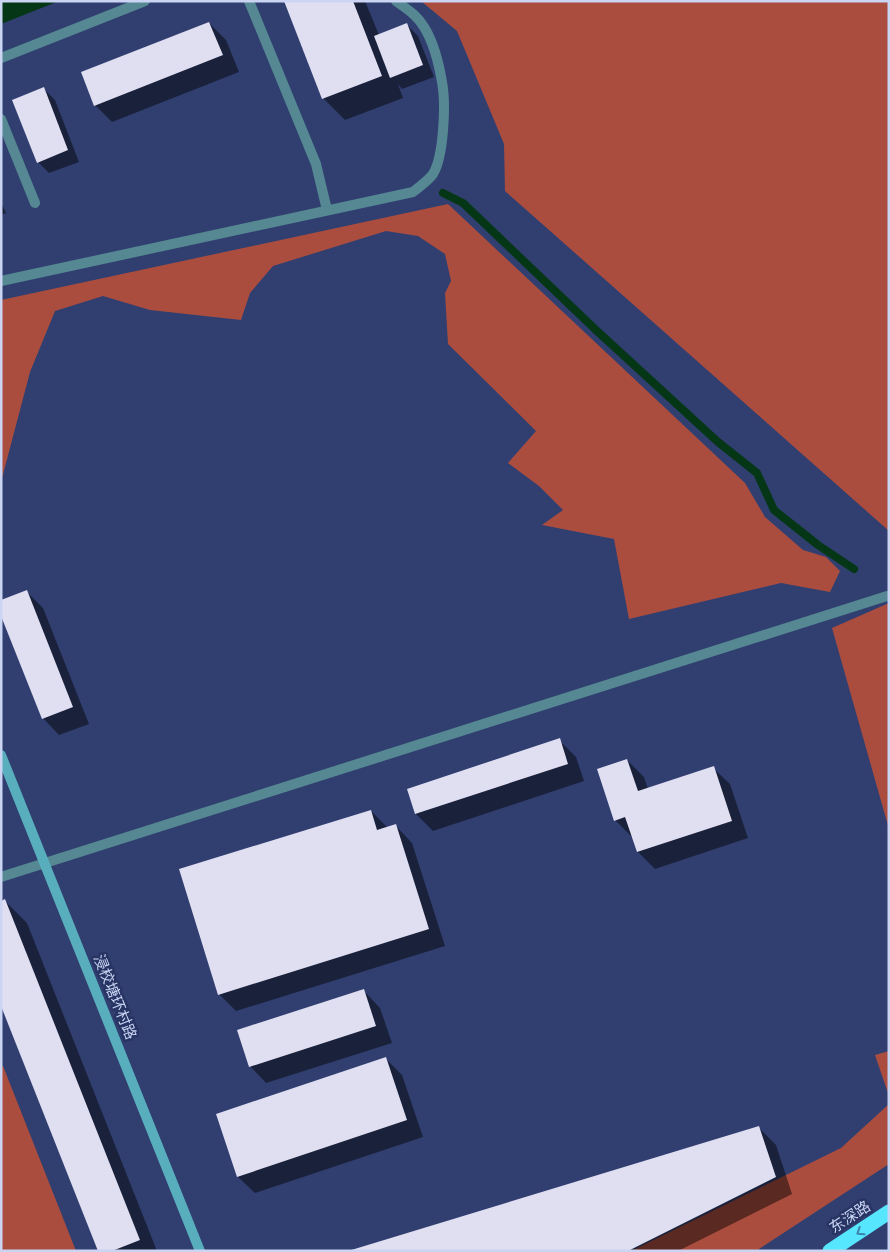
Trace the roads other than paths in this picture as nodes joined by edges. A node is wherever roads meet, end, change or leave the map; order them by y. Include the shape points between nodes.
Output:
1 (145, 1) edge
2 (249, 1) edge
3 (396, 1) edge
4 (1, 58) edge
5 (1, 119) edge
6 (35, 203) dead end
7 (327, 210) junction
8 (1, 281) edge
9 (887, 596) dead end
10 (1, 755) edge
11 (45, 863) junction
12 (1, 877) edge
13 (889, 1212) edge
14 (200, 1251) edge
15 (830, 1251) edge

1 - 4 street
2 - 7 street via 316,164
3 - 7 street via 420,21 436,55 443,103 438,158 433,173 413,192
5 - 6 street
7 - 8 street
9 - 11 street
10 - 11 street, 浸校塘环村路
11 - 12 street
11 - 14 street, 浸校塘环村路
13 -> 15 highway, 东深路

